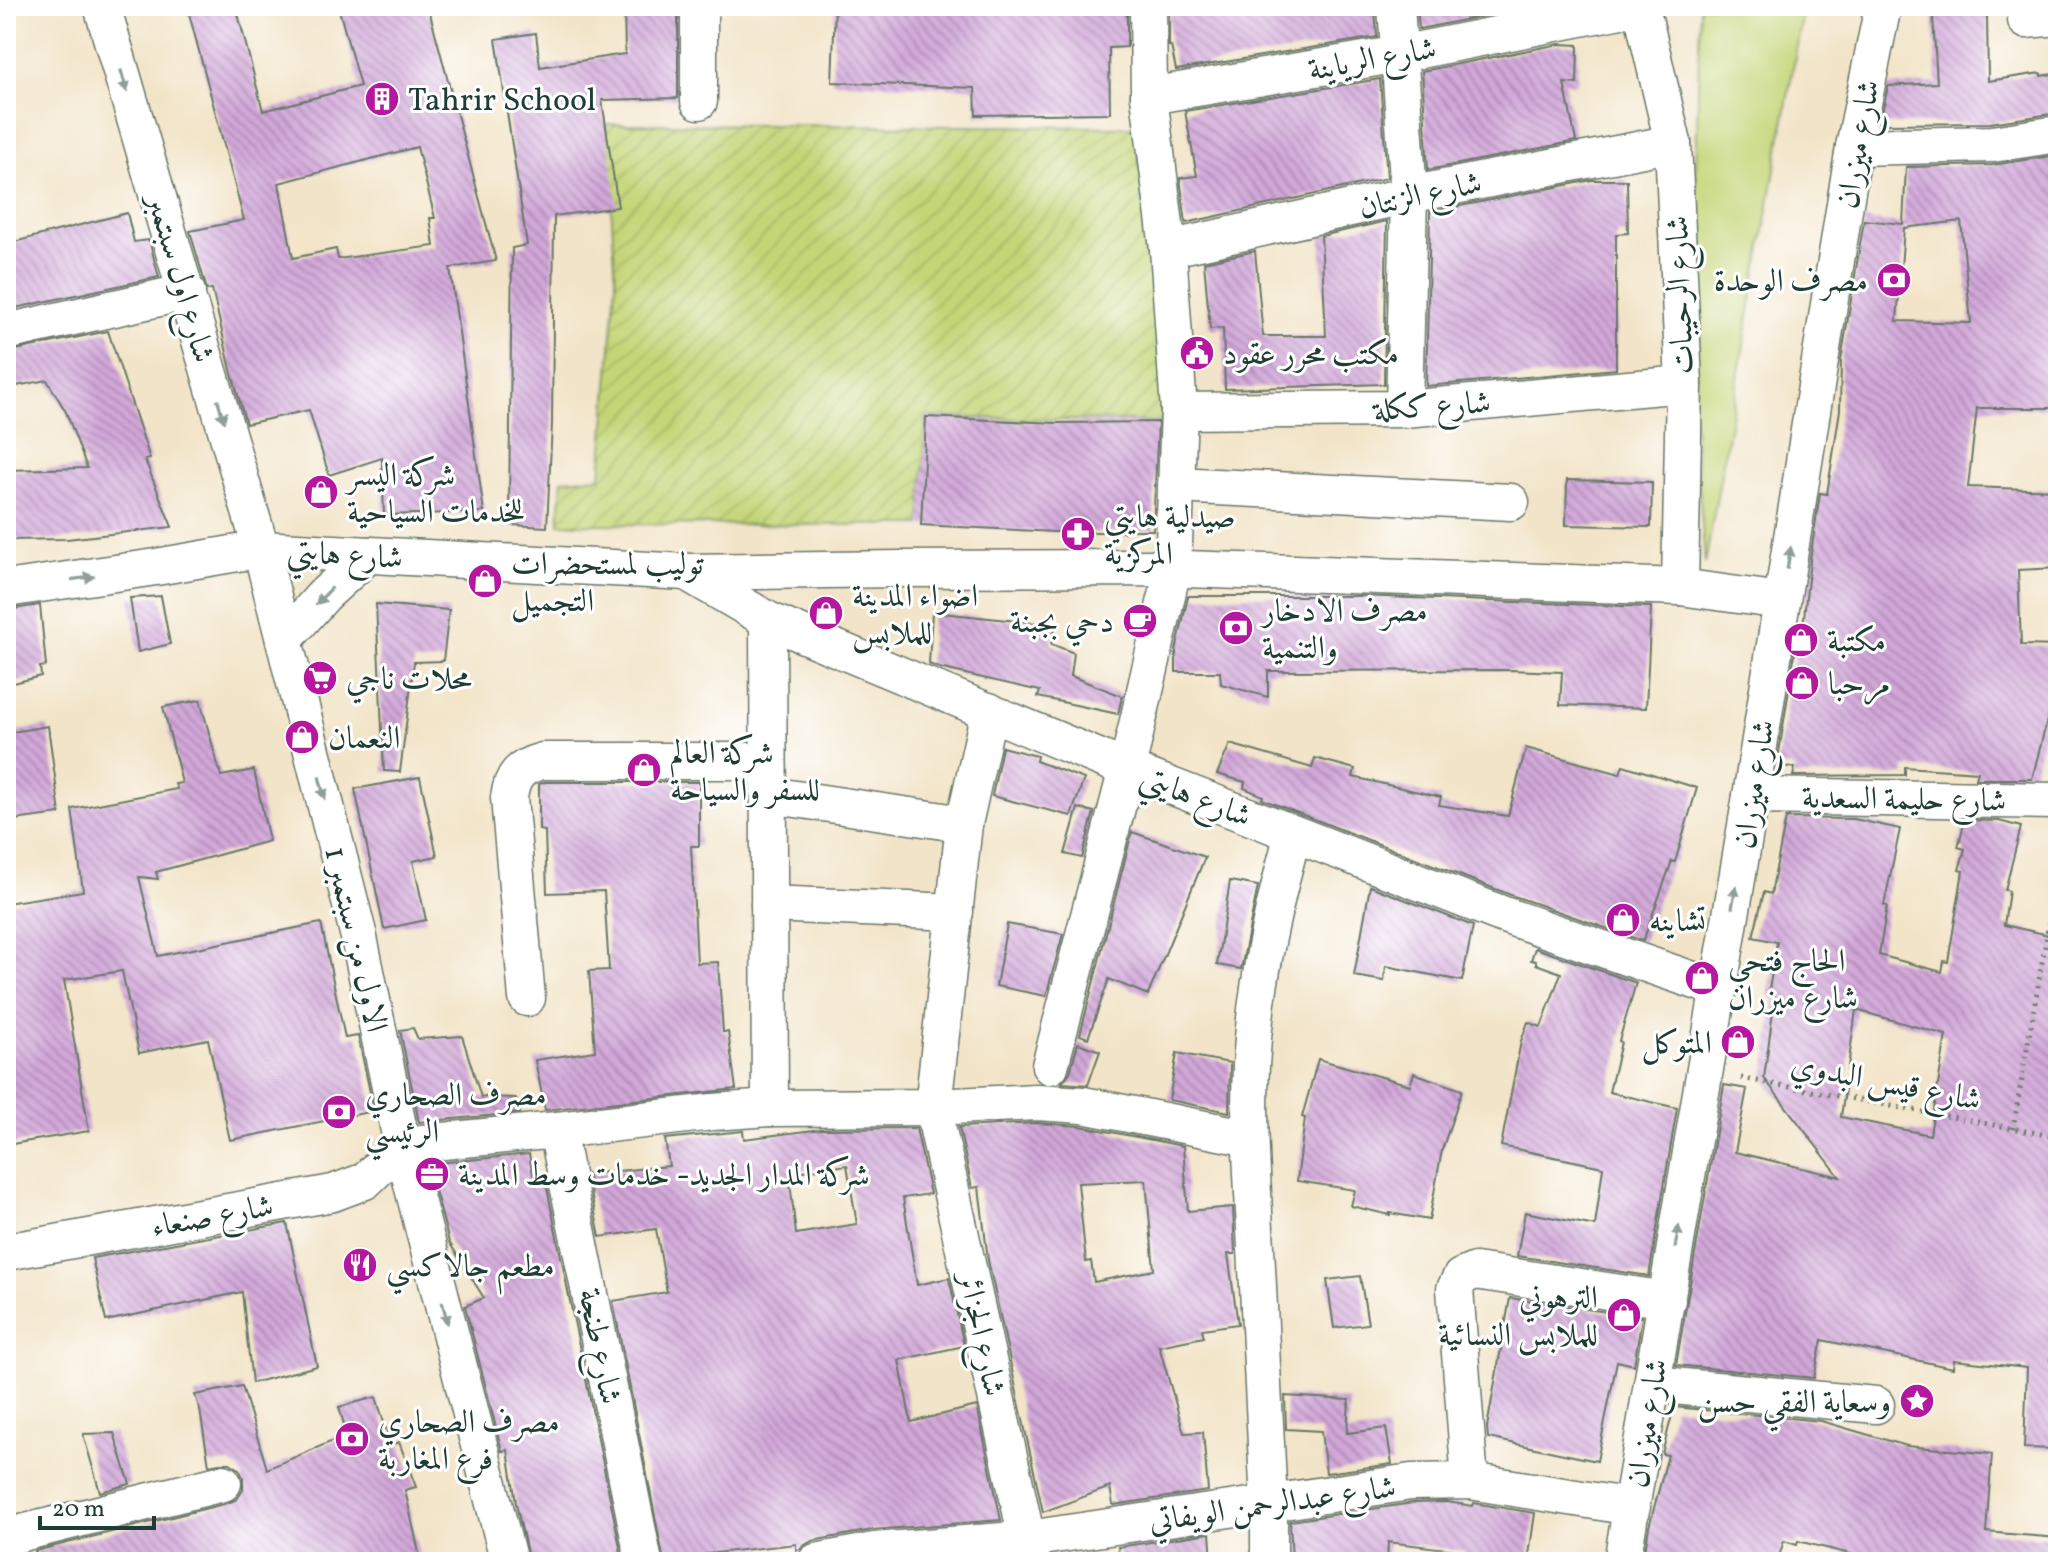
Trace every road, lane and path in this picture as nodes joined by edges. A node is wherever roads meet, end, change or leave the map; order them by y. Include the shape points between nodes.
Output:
1 (102, 6) edge
2 (699, 6) edge
3 (1148, 6) edge
4 (1396, 6) edge
5 (1641, 6) edge
6 (1883, 6) edge
7 (1400, 54) junction
8 (1149, 96) junction
9 (699, 101) dead end
10 (2058, 134) edge
11 (1673, 143) junction
12 (1854, 147) junction
13 (1409, 195) junction
14 (1168, 249) junction
15 (187, 292) junction
16 (6, 332) edge
17 (1684, 384) junction
18 (1404, 409) junction
19 (1179, 411) junction
20 (1176, 485) junction
21 (1511, 502) dead end
22 (261, 549) junction
23 (368, 555) junction
24 (1173, 569) junction
25 (686, 572) junction
26 (1680, 587) junction
27 (6, 589) edge
28 (1782, 601) junction
29 (768, 620) junction
30 (284, 640) junction
31 (989, 711) junction
32 (1127, 769) junction
33 (768, 778) junction
34 (1751, 796) junction
35 (2058, 801) edge
36 (964, 824) junction
37 (1293, 834) junction
38 (2058, 871) edge
39 (769, 904) junction
40 (955, 912) junction
41 (1719, 989) junction
42 (527, 998) dead end
43 (1050, 1066) dead end
44 (1705, 1071) junction
45 (933, 1107) junction
46 (770, 1108) junction
47 (2013, 1129) junction
48 (557, 1130) junction
49 (2058, 1137) edge
50 (1250, 1138) junction
51 (402, 1145) junction
52 (6, 1252) edge
53 (1667, 1300) junction
54 (1652, 1384) junction
55 (1876, 1405) dead end
56 (1470, 1481) junction
57 (223, 1483) dead end
58 (1269, 1503) junction
59 (1632, 1507) junction
60 (6, 1537) edge
61 (1030, 1550) edge
62 (509, 1562) edge
63 (644, 1562) edge
64 (816, 1562) edge
65 (1269, 1562) edge
66 (1622, 1562) edge

1 -> 15 street, شارع اول سبتمبر
2 - 9 street
3 - 8 street
4 - 7 street
5 - 7 street, شارع الرياينة
5 - 11 street, شارع الرحيبات
6 - 12 street, شارع ميزران
7 - 8 street, شارع الرياينة
7 - 13 street
8 - 14 street
10 - 12 street via 1992,144
11 - 13 street, شارع الزنتان
11 - 17 street, شارع الرحيبات
28 -> 12 street, شارع ميزران
13 - 14 street, شارع الزنتان
13 - 18 street
14 - 19 street
15 - 16 street
15 -> 22 street, شارع اول سبتمبر
17 - 18 street, شارع ككلة
17 - 26 street, شارع الرحيبات
18 - 19 street, شارع ككلة
19 - 20 street
20 - 21 street
20 - 24 street
22 - 23 street, شارع هايتي
27 -> 22 street, شارع هايتي
22 - 30 street, الاول من سبتمبر 1
23 - 25 street, شارع هايتي
23 -> 30 street
24 - 25 street, شارع هايتي
24 - 26 street, شارع هايتي
24 - 32 street
25 - 29 street, شارع هايتي
26 - 28 street, شارع هايتي
28 - 34 street, شارع ميزران
29 - 31 street, شارع هايتي
29 - 33 street
30 -> 51 street, الاول من سبتمبر 1 via 358,933
31 - 32 street, شارع هايتي
31 - 36 street, شارع الجزائر
32 - 37 street, شارع هايتي
32 - 43 street
33 - 36 street
33 - 39 street
33 - 42 street via 542,761 518,773 509,798
34 - 35 street, شارع حليمة السعدية
41 -> 34 street, شارع ميزران
36 - 40 street, شارع الجزائر
37 - 41 street, شارع هايتي
37 - 50 street via 1256,1009
38 - 47 path
39 - 40 street
39 - 46 street
40 - 45 street, شارع الجزائر
41 - 44 street, شارع ميزران
44 - 47 path, شارع قيس البدوي
53 -> 44 street, شارع ميزران
45 - 46 street
45 - 50 street via 1083,1105
45 - 61 street, شارع الجزائر
46 - 48 street
47 - 49 path, شارع قيس البدوي
48 - 51 street
48 - 63 street, شارع طنجة
50 - 58 street
51 - 52 street, شارع صنعاء via 365,1181 333,1193
51 -> 62 street, الاول من سبتمبر 1
53 - 54 street, شارع ميزران
53 - 56 street via 1475,1271 1461,1277 1455,1289
54 - 55 street
54 - 59 street, شارع ميزران
56 - 58 street, شارع عبدالرحمن الويفاتي via 1411,1482
56 - 59 street, شارع عبدالرحمن الويفاتي
57 - 60 street
58 - 61 street, شارع عبدالرحمن الويفاتي
58 - 65 street
59 - 66 street, شارع ميزران
61 - 64 street, شارع عبدالرحمن الويفاتي via 874,1551

